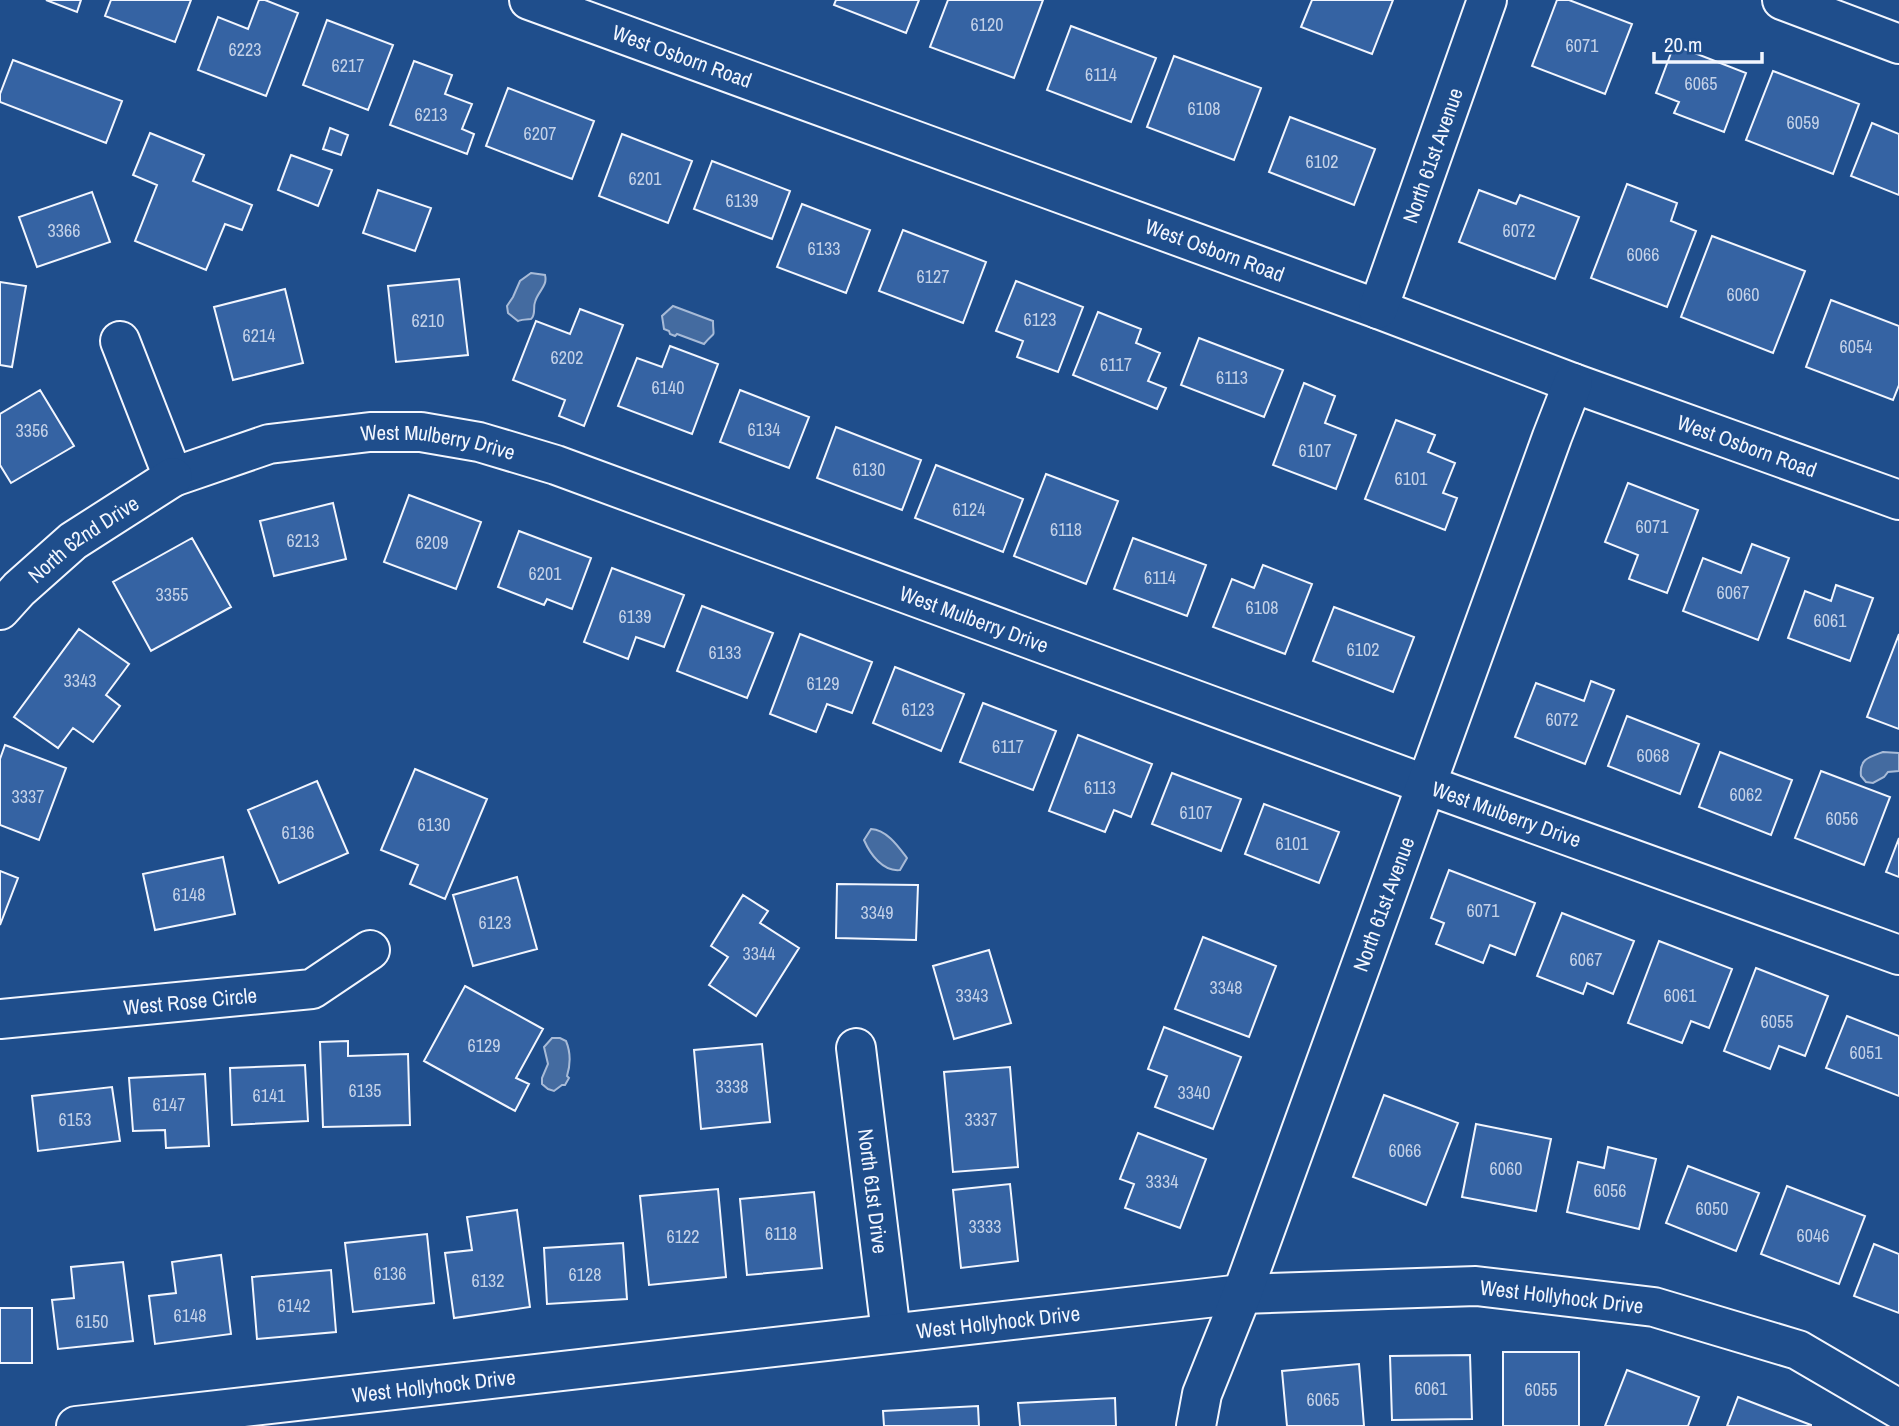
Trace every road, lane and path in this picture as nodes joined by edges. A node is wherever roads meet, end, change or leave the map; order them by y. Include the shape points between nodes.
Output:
1 (529, 0) edge
2 (1487, 0) edge
3 (1782, 0) edge
4 (1899, 44) edge
5 (1378, 309) junction
6 (120, 341) dead end
7 (1573, 383) junction
8 (173, 477) junction
9 (1899, 500) edge
10 (0, 610) edge
11 (1427, 785) junction
12 (370, 950) dead end
13 (1899, 956) edge
14 (0, 1019) edge
15 (856, 1048) dead end
16 (1242, 1294) junction
17 (891, 1333) junction
18 (1899, 1409) edge
19 (76, 1426) edge
20 (1196, 1426) edge

1 - 5 street, West Osborn Road
2 - 5 street, North 61st Avenue
3 - 4 street
5 - 7 street, West Osborn Road
6 - 8 street
7 - 9 street, West Osborn Road
7 - 11 street, North 61st Avenue
8 - 10 street, North 62nd Drive via 73,541
8 - 11 street, West Mulberry Drive via 269,444 346,434 421,432 480,442 556,465
11 - 13 street, West Mulberry Drive
11 - 16 street, North 61st Avenue
12 - 14 street, West Rose Circle via 312,989
15 - 17 street, North 61st Drive
16 - 17 street, West Hollyhock Drive
16 - 18 street, West Hollyhock Drive via 1476,1286 1654,1307 1798,1350
16 - 20 street, North 61st Avenue via 1202,1394
17 - 19 street, West Hollyhock Drive

